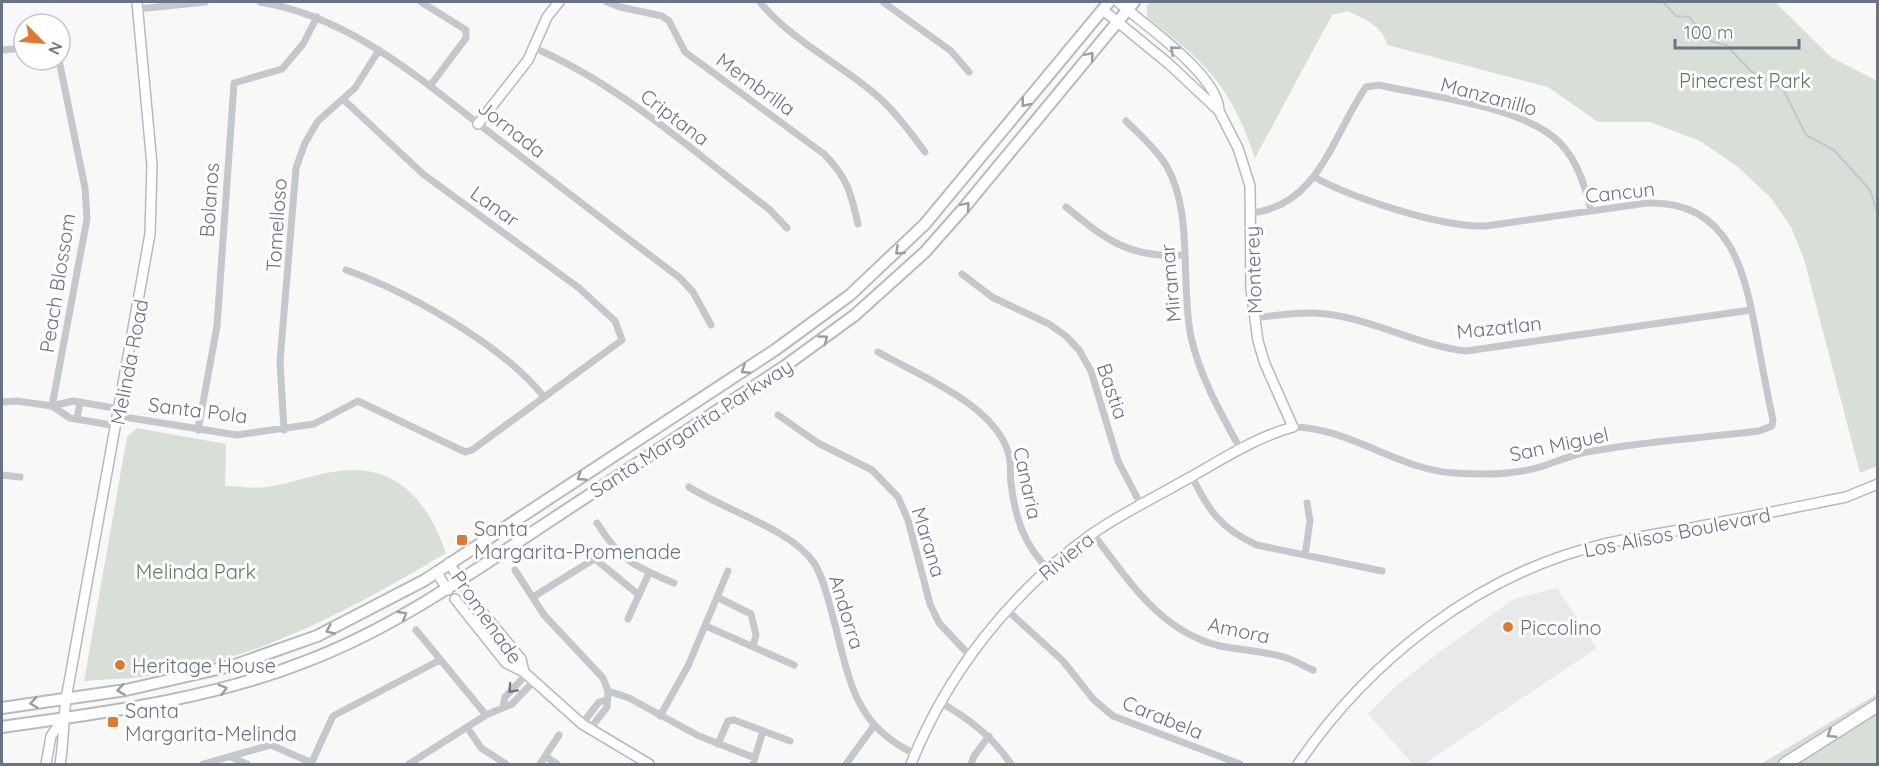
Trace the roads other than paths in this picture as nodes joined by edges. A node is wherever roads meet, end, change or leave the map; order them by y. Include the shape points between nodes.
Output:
1 (205, 2) edge
2 (260, 2) edge
3 (421, 2) edge
4 (559, 2) edge
5 (607, 2) edge
6 (760, 2) edge
7 (883, 2) edge
8 (1118, 2) edge
9 (137, 5) edge
10 (1106, 6) edge
11 (1131, 6) edge
12 (317, 17) junction
13 (1118, 22) junction
14 (532, 47) junction
15 (379, 50) junction
16 (61, 72) edge
17 (969, 72) dead end
18 (1202, 74) junction
19 (1190, 85) junction
20 (430, 86) junction
21 (344, 100) junction
22 (1219, 111) junction
23 (1126, 121) dead end
24 (478, 124) junction
25 (925, 152) dead end
26 (1314, 177) junction
27 (1066, 207) dead end
28 (1591, 210) junction
29 (1251, 213) junction
30 (858, 224) dead end
31 (788, 228) dead end
32 (1183, 255) junction
33 (346, 270) dead end
34 (962, 274) dead end
35 (1752, 310) junction
36 (1254, 318) junction
37 (711, 326) dead end
38 (878, 352) dead end
39 (544, 397) junction
40 (2, 402) edge
41 (80, 402) junction
42 (52, 406) junction
43 (778, 415) dead end
44 (118, 417) junction
45 (77, 419) junction
46 (1293, 427) junction
47 (1766, 429) joint
48 (198, 430) junction
49 (284, 430) junction
50 (1241, 450) junction
51 (2, 475) edge
52 (20, 477) dead end
53 (1192, 477) junction
54 (1878, 484) edge
55 (689, 487) dead end
56 (1308, 503) dead end
57 (1141, 505) junction
58 (597, 523) dead end
59 (1093, 534) junction
60 (612, 548) junction
61 (1305, 555) junction
62 (595, 559) junction
63 (449, 563) junction
64 (515, 570) dead end
65 (1049, 570) junction
66 (728, 571) dead end
67 (1382, 571) dead end
68 (436, 572) junction
69 (649, 573) junction
70 (460, 580) junction
71 (674, 583) dead end
72 (451, 594) junction
73 (639, 595) junction
74 (533, 597) junction
75 (717, 597) junction
76 (1007, 610) junction
77 (628, 619) dead end
78 (706, 626) junction
79 (416, 630) dead end
80 (500, 633) junction
81 (488, 643) junction
82 (753, 646) junction
83 (970, 656) junction
84 (440, 660) junction
85 (794, 665) dead end
86 (1313, 670) dead end
87 (528, 676) junction
88 (608, 691) junction
89 (66, 699) junction
90 (940, 702) junction
91 (1878, 705) edge
92 (2, 708) edge
93 (486, 715) junction
94 (660, 716) junction
95 (63, 719) junction
96 (2, 727) edge
97 (467, 727) junction
98 (586, 727) junction
99 (873, 727) junction
100 (763, 731) junction
101 (559, 735) dead end
102 (989, 736) junction
103 (790, 741) dead end
104 (718, 744) junction
105 (915, 754) junction
106 (545, 756) junction
107 (231, 757) junction
108 (754, 761) edge
109 (311, 764) edge
110 (46, 765) edge
111 (60, 765) edge
112 (203, 765) edge
113 (248, 765) edge
114 (409, 765) edge
115 (506, 765) edge
116 (540, 765) edge
117 (557, 765) edge
118 (649, 765) edge
119 (846, 765) edge
120 (911, 765) edge
121 (971, 765) edge
122 (1011, 765) edge
123 (1240, 765) edge
124 (1298, 765) edge
125 (1785, 765) edge

1 - 9 street
2 - 12 street, Jornada via 284,5
3 - 20 street via 466,30 466,38
4 - 14 street via 546,17
5 - 30 street, Membrilla via 662,16 669,21 685,52 824,154 849,186
6 - 25 street via 774,19 871,90
7 - 17 street via 951,51
8 - 11 street, Monterey
9 - 44 street, Melinda Road via 152,205 147,260
10 - 13 street, Monterey
10 -> 63 main road, Santa Margarita Parkway via 925,224 850,295 768,355
11 - 13 main road, Santa Margarita Parkway
18 -> 11 street, Monterey
12 - 15 street, Jornada
12 - 48 street, Bolanos via 303,44 282,69 234,84 217,326
13 - 19 street, Monterey
70 -> 13 main road, Santa Margarita Parkway via 794,361 877,297 945,231
14 - 24 street via 528,60
14 - 31 street, Criptana via 603,83
15 - 20 street, Jornada
15 - 21 street, Tomelloso
16 - 42 street, Peach Blossom via 85,188 87,219
18 - 19 street
18 - 22 street, Monterey via 1219,100
19 - 22 street, Monterey
20 - 24 street, Jornada
21 - 39 street, Lanar via 423,174 579,288 615,321 622,340
21 - 49 street, Tomelloso via 318,121 296,168 280,361
22 - 29 street, Monterey via 1238,148 1250,186
23 - 32 street, Miramar via 1153,147 1173,182 1182,218
24 - 37 street, Jornada via 680,278 693,292
26 - 28 street, Cancun via 1342,191 1462,226
26 - 28 street, Manzanillo via 1366,87 1379,86 1493,110 1540,126 1572,158
26 - 29 street via 1286,203
27 - 32 street via 1116,245 1158,257
28 - 35 street, Cancun via 1662,202 1707,221 1736,255
29 - 36 street, Monterey
32 - 50 street, Miramar via 1191,336 1213,399
33 - 39 street via 382,283 495,350 530,379
34 - 57 street, Bastia via 992,297 1048,324 1079,350 1092,371 1118,461
35 - 36 street, Mazatlan via 1466,351 1438,348 1367,324 1314,313
35 - 47 street, Cancun via 1773,420
36 - 46 street, Monterey via 1265,364
38 - 65 street, Canaria via 983,414 1001,437 1008,455 1019,527
39 - 49 street, Santa Pola via 465,452 358,401 314,424
40 - 42 street
41 - 42 street
41 - 44 street
41 - 45 street
42 - 45 street
43 - 83 street, Marana via 818,443 872,470 898,497 930,604 939,622
44 - 45 street
44 - 48 street, Santa Pola
44 - 89 street, Melinda Road
46 - 47 street, San Miguel via 1342,434 1418,466 1470,473 1502,473 1539,467 1587,452
46 - 50 street, Riviera
48 - 49 street, Santa Pola via 237,435
50 - 53 street, Riviera
51 - 52 street
53 - 57 street, Riviera
53 - 61 street via 1221,524 1257,545
54 - 124 street, Los Alisos Boulevard via 1846,497 1601,544 1497,585 1432,625 1384,664 1341,707
55 - 99 street, Andorra via 713,503 787,538 811,560 825,589 857,699
56 - 61 street via 1310,521
57 - 59 street, Riviera
58 - 60 street
59 - 65 street, Riviera
59 - 86 street, Amora via 1144,600 1167,621 1220,646 1285,657
60 - 62 street
60 - 69 street
61 - 67 street
62 - 73 street
62 - 74 street
63 - 68 main road, Santa Margarita Parkway
63 - 70 street, Promenade
64 - 74 street
65 - 76 street, Riviera
66 - 75 street
68 - 72 street, Promenade
68 -> 89 main road, Santa Margarita Parkway via 337,627 257,658 175,681
69 - 71 street
69 - 73 street
70 - 72 main road, Santa Margarita Parkway
70 - 80 street, Promenade
72 - 81 street, Promenade
95 -> 72 main road, Santa Margarita Parkway via 186,698 266,676
73 - 77 street
74 - 88 street via 544,615 603,678
75 - 78 street
75 - 82 street via 751,614 756,635
76 - 83 street, Riviera
76 - 123 street, Carabela via 1063,661 1094,700 1113,716
78 - 82 street
78 - 94 street
79 - 84 street
80 - 81 street
80 - 87 street, Promenade via 521,659
81 - 87 street, Promenade via 506,663
82 - 85 street
83 - 90 street, Riviera
84 - 93 street
84 - 109 street via 333,717
87 - 93 street via 505,697 503,707
87 - 98 street, Promenade
88 - 94 street
88 - 98 street
89 -> 92 main road, Santa Margarita Parkway
89 - 95 street, Melinda Road
90 - 102 street
90 - 105 street, Riviera
91 -> 125 highway
93 - 97 street
94 - 104 street
95 - 96 main road, Santa Margarita Parkway
95 - 110 street, Melinda Road via 51,736
95 - 111 street, Melinda Road via 65,735
97 - 114 street
97 - 115 street via 481,748
98 - 118 street, Promenade
99 - 105 street, Andorra
99 - 119 street
100 - 103 street
100 - 104 street via 728,721
100 - 108 street
101 - 106 street
102 - 121 street
102 - 122 street
104 - 108 street
105 - 120 street, Riviera
106 - 116 street
106 - 117 street
107 - 109 street via 271,745
107 - 112 street
107 - 113 street

